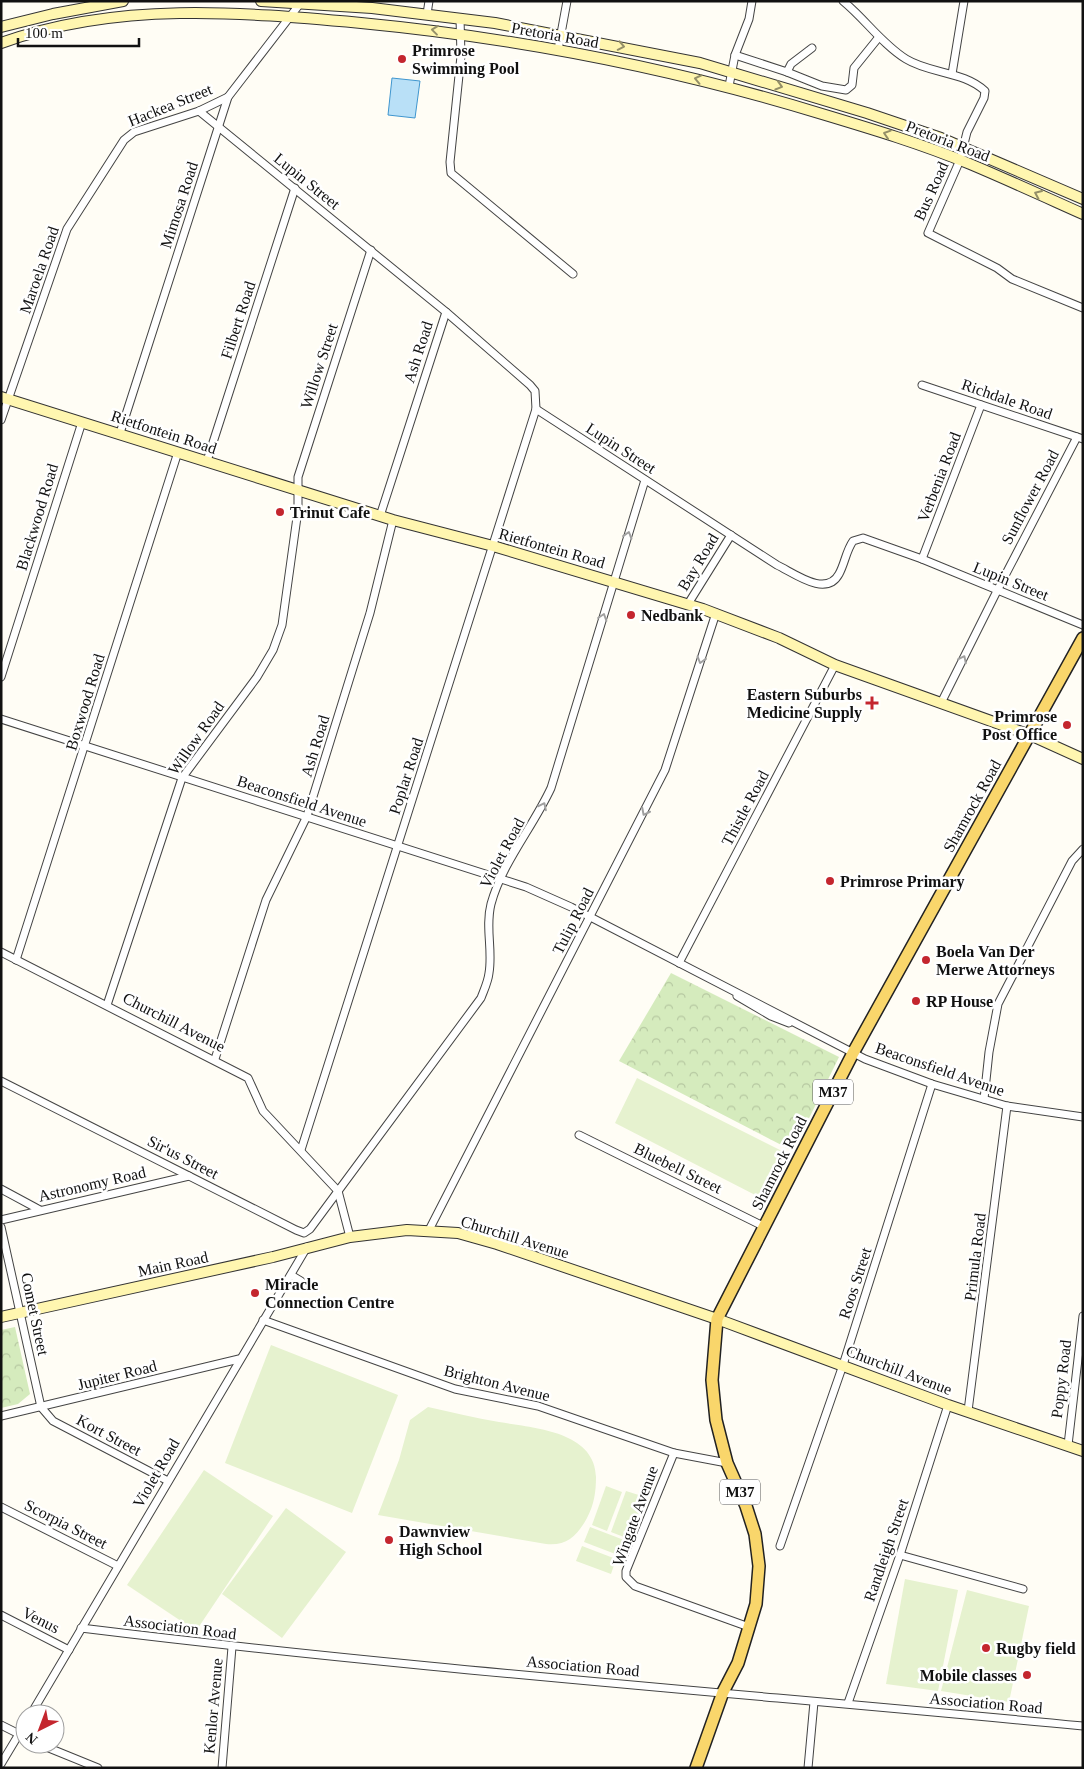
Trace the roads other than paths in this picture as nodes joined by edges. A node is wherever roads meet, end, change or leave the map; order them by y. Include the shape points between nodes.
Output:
1 (123, 1) edge
2 (261, 1) edge
3 (430, 1) edge
4 (568, 1) edge
5 (752, 1) edge
6 (843, 1) edge
7 (964, 1) edge
8 (301, 2) edge
9 (108, 4) junction
10 (427, 14) junction
11 (290, 16) junction
12 (110, 17) junction
13 (460, 18) junction
14 (1, 27) edge
15 (462, 34) junction
16 (561, 35) junction
17 (879, 37) junction
18 (1, 43) edge
19 (812, 48) dead end
20 (558, 50) junction
21 (735, 55) junction
22 (787, 72) junction
23 (731, 73) junction
24 (952, 74) junction
25 (729, 86) junction
26 (822, 86) junction
27 (228, 97) junction
28 (818, 98) junction
29 (199, 111) junction
30 (218, 126) junction
31 (124, 140) joint
32 (963, 147) junction
33 (960, 160) junction
34 (295, 188) junction
35 (1083, 199) edge
36 (1083, 214) edge
37 (371, 250) junction
38 (573, 274) dead end
39 (1083, 308) edge
40 (446, 312) junction
41 (922, 384) dead end
42 (5, 398) edge
43 (981, 405) junction
44 (536, 409) junction
45 (1, 420) edge
46 (82, 422) junction
47 (120, 434) junction
48 (1080, 438) edge
49 (178, 452) junction
50 (207, 461) junction
51 (645, 480) junction
52 (298, 490) junction
53 (380, 516) junction
54 (393, 520) junction
55 (731, 535) junction
56 (493, 546) junction
57 (922, 559) junction
58 (614, 582) junction
59 (997, 591) junction
60 (688, 604) junction
61 (716, 613) junction
62 (1083, 625) edge
63 (1083, 638) edge
64 (835, 665) junction
65 (1, 677) edge
66 (941, 703) junction
67 (1, 719) edge
68 (1030, 734) junction
69 (85, 747) junction
70 (1083, 759) edge
71 (182, 778) junction
72 (307, 816) junction
73 (398, 847) junction
74 (1083, 848) edge
75 (501, 879) junction
76 (590, 917) junction
77 (1, 952) edge
78 (16, 960) junction
79 (679, 963) junction
80 (107, 1005) junction
81 (853, 1053) junction
82 (215, 1059) junction
83 (1, 1081) edge
84 (932, 1084) junction
85 (984, 1100) junction
86 (1006, 1106) junction
87 (1083, 1117) edge
88 (579, 1135) dead end
89 (301, 1150) junction
90 (189, 1176) junction
91 (1, 1189) edge
92 (338, 1191) junction
93 (40, 1210) junction
94 (1, 1220) edge
95 (1, 1227) edge
96 (765, 1227) junction
97 (429, 1230) junction
98 (350, 1237) junction
99 (307, 1247) junction
100 (291, 1275) junction
101 (301, 1280) dead end
102 (22, 1312) junction
103 (1083, 1316) edge
104 (1, 1317) edge
105 (263, 1320) junction
106 (717, 1320) junction
107 (239, 1360) junction
108 (843, 1364) junction
109 (948, 1405) junction
110 (41, 1407) junction
111 (968, 1411) junction
112 (1, 1416) edge
113 (1068, 1445) junction
114 (1083, 1450) edge
115 (674, 1452) junction
116 (727, 1463) junction
117 (168, 1481) junction
118 (1, 1507) edge
119 (780, 1546) dead end
120 (900, 1554) junction
121 (118, 1566) junction
122 (1023, 1589) dead end
123 (1, 1615) edge
124 (749, 1627) junction
125 (81, 1628) junction
126 (232, 1647) junction
127 (69, 1650) junction
128 (727, 1690) junction
129 (814, 1702) junction
130 (848, 1703) junction
131 (37, 1704) edge
132 (1, 1725) edge
133 (1083, 1726) edge
134 (15, 1732) edge
135 (15, 1745) edge
136 (64, 1754) edge
137 (1, 1764) edge
138 (98, 1768) edge
139 (222, 1768) edge
140 (696, 1768) edge
141 (704, 1768) edge
142 (808, 1768) edge

1 - 9 street
2 - 8 street, Pretoria Road
3 - 10 street
4 - 16 street
5 - 21 street via 749,19
6 - 17 street
7 - 24 street
8 - 10 street, Pretoria Road
8 - 11 street, Mimosa Road
9 - 12 street
9 - 14 street
10 - 13 street, Pretoria Road
11 - 12 street, Pretoria Road via 185,12
15 -> 11 street, Pretoria Road
11 - 27 street, Mimosa Road
12 - 18 street, Pretoria Road via 58,26
13 - 15 street
13 - 16 street, Pretoria Road
15 - 20 street, Pretoria Road
15 - 38 street via 451,173
16 - 20 street
16 -> 23 street, Pretoria Road via 691,61
17 - 24 street via 914,63 932,71
17 - 26 street via 854,68 852,85 848,89
19 - 22 street via 791,64
25 -> 20 street, Pretoria Road
21 - 22 street
21 - 23 street
22 - 26 street
23 - 25 street
23 -> 28 street, Pretoria Road
24 - 32 street, Bus Road via 978,86 985,93 966,132
33 -> 25 street, Pretoria Road
26 - 28 street
27 - 29 street, Hackea Street
27 - 30 street, Mimosa Road
28 - 32 street, Pretoria Road
29 - 30 street, Lupin Street
29 - 31 street, Hackea Street via 134,132
30 - 34 street, Lupin Street
30 - 47 street, Mimosa Road
31 - 42 street, Maroela Road via 67,229 18,376
32 - 33 street, Bus Road
32 - 35 street, Pretoria Road
36 -> 33 street, Pretoria Road
33 - 39 street, Bus Road via 928,233 1012,279
34 - 37 street, Lupin Street
34 - 50 street, Filbert Road
37 - 40 street, Lupin Street
37 - 52 street, Willow Street via 298,477
40 - 44 street, Lupin Street via 530,385 535,391
40 - 53 street, Ash Road
41 - 43 street, Richdale Road
42 - 45 street, Maroela Road
42 - 46 street, Rietfontein Road
43 - 48 street, Richdale Road
43 - 57 street, Verbenia Road
44 - 51 street, Lupin Street
44 - 56 street, Poplar Road
46 - 47 street, Rietfontein Road
46 - 65 street, Blackwood Road
47 - 49 street, Rietfontein Road
48 - 59 street, Sunflower Road
49 - 50 street, Rietfontein Road
49 - 69 street, Boxwood Road
50 - 52 street, Rietfontein Road
51 - 55 street, Lupin Street
58 -> 51 street, Violet Road
52 - 53 street, Rietfontein Road
52 - 71 street, Willow Road via 285,612 276,640 257,677
53 - 54 street, Rietfontein Road
54 - 56 street, Rietfontein Road
54 - 72 street, Ash Road via 370,613
55 - 57 street, Lupin Street via 777,565 822,585 839,575 851,544 858,538
55 - 60 street, Bay Road
56 - 58 street, Rietfontein Road
56 - 73 street, Poplar Road
57 - 59 street, Lupin Street
58 - 60 street, Rietfontein Road
75 -> 58 street, Violet Road via 551,788
59 - 62 street, Lupin Street
66 -> 59 street, Sunflower Road
60 - 61 street, Rietfontein Road
61 - 64 street, Rietfontein Road
61 -> 76 street, Tulip Road via 665,770
63 - 68 main road, Shamrock Road / M37
64 - 66 street, Rietfontein Road
64 - 79 street, Thistle Road
66 - 68 street, Rietfontein Road
67 - 69 street, Beaconsfield Avenue
68 - 70 street, Rietfontein Road
68 - 81 main road, Shamrock Road / M37
69 - 71 street, Beaconsfield Avenue
69 - 78 street, Boxwood Road
71 - 72 street, Beaconsfield Avenue
71 - 80 street, Willow Road
72 - 73 street, Beaconsfield Avenue
72 - 82 street, Ash Road via 266,900
73 - 75 street, Beaconsfield Avenue
73 - 89 street, Poplar Road
74 - 85 street via 1072,861 998,1004
75 - 76 street, Beaconsfield Avenue via 547,895
75 - 92 street, Violet Road via 489,913 489,974 480,998
76 - 79 street, Beaconsfield Avenue
76 - 97 street, Tulip Road
77 - 78 street, Churchill Avenue
78 - 80 street, Churchill Avenue
79 - 81 street, Beaconsfield Avenue via 771,1016 796,1024
80 - 82 street, Churchill Avenue
81 - 84 street, Beaconsfield Avenue
81 - 96 main road, Shamrock Road / M37
82 - 89 street, Churchill Avenue via 248,1078 263,1111
83 - 90 street, Sir'us Street
84 - 85 street, Beaconsfield Avenue
84 - 108 street, Roos Street
85 - 86 street, Beaconsfield Avenue
86 - 87 street, Beaconsfield Avenue
86 - 111 street, Primula Road
88 - 96 street, Bluebell Street
89 - 92 street, Churchill Avenue
90 - 92 street, Sir'us Street via 304,1233 313,1226
90 - 93 street, Astronomy Road
91 - 93 street
92 - 98 street, Churchill Avenue
93 - 94 street, Astronomy Road
95 - 102 street, Comet Street
96 - 106 main road, Shamrock Road / M37
97 - 98 street, Churchill Avenue
97 - 106 street, Churchill Avenue via 474,1237
98 - 99 street, Main Road
99 - 100 street, Violet Road
99 - 102 street, Main Road
100 - 101 street
100 - 105 street, Violet Road
102 - 104 street, Main Road
102 - 110 street, Comet Street
103 - 113 street, Poppy Road
105 - 107 street, Violet Road
105 - 115 street, Brighton Avenue via 455,1389 538,1406
106 - 108 street, Churchill Avenue
106 - 116 main road, Shamrock Road / M37 via 712,1380 716,1420
107 - 110 street, Jupiter Road
107 - 117 street, Violet Road
108 - 109 street, Churchill Avenue
108 - 119 street, Roos Street
109 - 111 street, Churchill Avenue
109 - 120 street, Randleigh Street
110 - 112 street, Jupiter Road
110 - 117 street, Kort Street via 53,1421
111 - 113 street, Churchill Avenue
113 - 114 street, Churchill Avenue
115 - 116 street, Brighton Avenue
115 - 124 street, Wingate Avenue via 626,1577 635,1586
116 - 124 main road, Shamrock Road / M37 via 746,1506 759,1550 758,1592
117 - 121 street, Violet Road
118 - 121 street, Scorpia Street
120 - 122 street
120 - 130 street, Randleigh Street
121 - 125 street, Violet Road
123 - 127 street, Venus
124 - 128 main road, Shamrock Road / M37
125 - 126 street, Association Road
125 - 127 street, Violet Road
126 - 128 street, Association Road via 480,1672
126 - 139 street, Kenlor Avenue
127 - 131 street, Violet Road
128 - 129 street, Association Road
128 - 140 main road, Shamrock Road / M37
128 - 141 main road, Shamrock Road / M37
129 - 130 street, Association Road
129 - 142 street
130 - 133 street, Association Road
132 - 134 street
135 - 137 street
136 - 138 street

